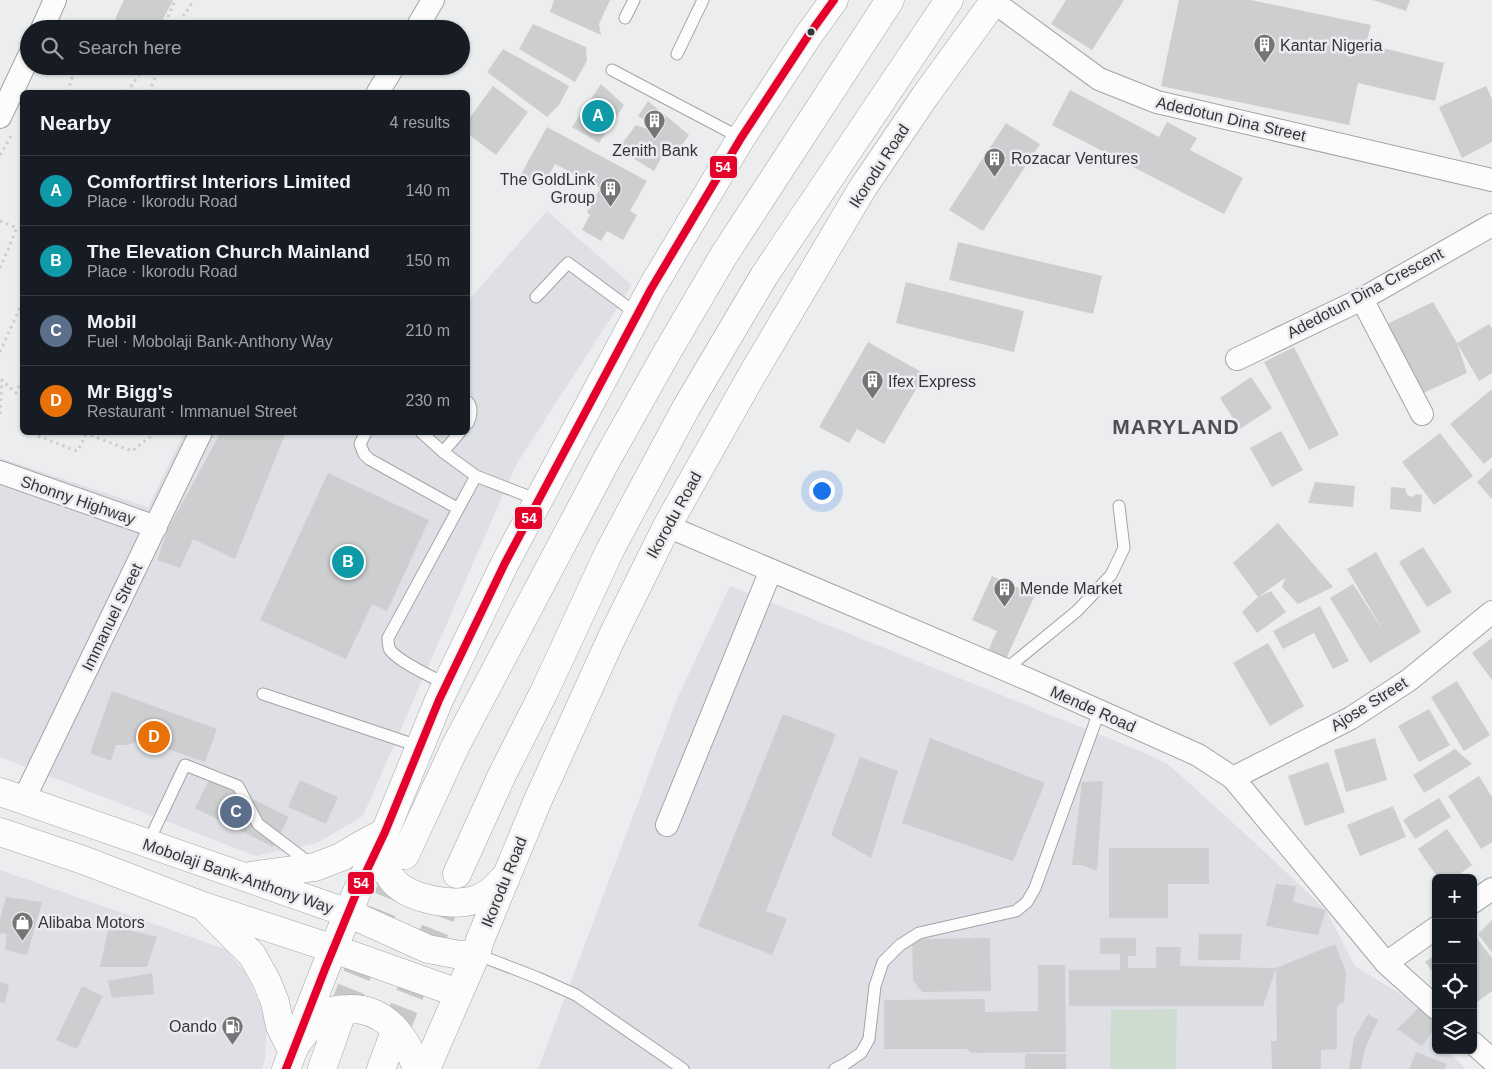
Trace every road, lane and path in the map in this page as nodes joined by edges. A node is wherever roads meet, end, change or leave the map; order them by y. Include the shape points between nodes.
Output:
1 (55, 0) edge
2 (175, 0) edge
3 (193, 0) edge
4 (433, 0) edge
5 (634, 0) edge
6 (703, 0) edge
7 (949, 0) edge
8 (994, 1) edge
9 (827, 3) edge
10 (885, 4) edge
11 (624, 18) dead end
12 (46, 20) edge
13 (167, 20) edge
14 (180, 20) edge
15 (421, 20) edge
16 (677, 54) dead end
17 (612, 70) dead end
18 (20, 74) edge
19 (73, 75) edge
20 (138, 75) edge
21 (156, 75) edge
22 (388, 75) edge
23 (69, 90) edge
24 (128, 90) edge
25 (150, 90) edge
26 (379, 90) edge
27 (1, 111) edge
28 (741, 138) junction
29 (1492, 180) edge
30 (0, 221) edge
31 (1492, 225) edge
32 (17, 228) junction
33 (20, 229) edge
34 (0, 268) edge
35 (536, 297) dead end
36 (1362, 299) junction
37 (20, 307) edge
38 (637, 314) junction
39 (0, 352) edge
40 (1237, 359) dead end
41 (20, 384) edge
42 (470, 404) edge
43 (0, 414) edge
44 (1422, 414) dead end
45 (470, 418) edge
46 (85, 435) edge
47 (91, 435) edge
48 (151, 435) edge
49 (200, 435) edge
50 (364, 435) edge
51 (424, 435) edge
52 (457, 435) edge
53 (38, 436) dead end
54 (443, 452) junction
55 (0, 472) edge
56 (476, 476) junction
57 (538, 500) junction
58 (1119, 506) dead end
59 (458, 508) junction
60 (667, 526) junction
61 (156, 527) junction
62 (771, 570) junction
63 (1492, 612) edge
64 (1005, 670) junction
65 (446, 684) junction
66 (263, 694) dead end
67 (1098, 712) junction
68 (421, 747) junction
69 (1233, 778) junction
70 (12, 797) edge
71 (667, 824) dead end
72 (0, 832) edge
73 (385, 832) junction
74 (148, 844) junction
75 (405, 855) tunnel mouth
76 (315, 867) junction
77 (457, 874) tunnel mouth
78 (506, 876) junction
79 (243, 877) junction
80 (1492, 889) edge
81 (1477, 899) edge
82 (203, 906) junction
83 (348, 913) junction
84 (1432, 931) edge
85 (334, 949) junction
86 (476, 954) junction
87 (1386, 963) junction
88 (458, 993) junction
89 (1432, 1004) edge
90 (341, 1015) tunnel mouth
91 (394, 1034) tunnel mouth
92 (1477, 1047) edge
93 (289, 1060) edge
94 (1492, 1060) edge
95 (322, 1069) edge
96 (381, 1069) edge
97 (417, 1069) edge
98 (426, 1069) edge
99 (683, 1069) edge
100 (835, 1069) edge

1 - 12 street
2 - 13 path
3 - 14 path
4 - 15 street
5 - 11 lane
6 - 16 lane
7 - 77 main road, Ikorodu Road via 764,276 686,408 610,550
8 - 29 street, Adedotun Dina Street via 1098,78 1157,102
8 - 60 main road, Ikorodu Road via 862,189
9 - 28 main road
10 - 75 main road via 724,255 666,354 456,745
17 - 28 lane
18 - 27 street
19 - 23 path
20 - 24 path
21 - 25 path
22 - 26 street
28 - 38 main road
30 - 32 path
31 - 36 street, Adedotun Dina Crescent
32 - 33 path
32 - 34 path
35 - 38 lane via 568,262
36 - 40 street, Adedotun Dina Crescent
36 - 44 street
37 - 39 path
38 - 57 main road
41 - 43 path via 16,393 2,380
42 - 45 lane
46 - 53 path via 77,451
47 - 48 path via 132,451
49 - 61 street, Immanuel Street
50 - 59 lane via 360,444 369,459
51 - 54 lane
52 - 54 lane
54 - 56 lane
55 - 61 street, Shonny Highway
56 - 57 lane
56 - 59 lane
57 - 65 main road
58 - 64 lane via 1124,548 1111,575 1077,610
59 - 65 lane via 388,638 391,651
60 - 62 street, Mende Road
60 - 78 main road, Ikorodu Road via 597,670
61 - 70 street, Immanuel Street
62 - 64 street, Mende Road
62 - 71 street
63 - 69 street, Ajose Street via 1408,680 1350,718
64 - 67 street, Mende Road
65 - 68 main road
66 - 68 lane
67 - 69 street, Mende Road via 1198,755
67 - 100 lane via 1035,888 1027,902 1016,911 919,933 900,945 883,962 875,986 869,1039 861,1053
68 - 73 main road
69 - 87 street, Mende Road
70 - 74 main road, Mobolaji Bank-Anthony Way
72 - 82 main road
73 - 76 main road via 341,857
73 - 78 main road via 385,858 392,878 421,897 459,903 476,900 490,893
73 - 83 main road
74 - 76 lane via 185,765 238,786 258,824
74 - 79 main road, Mobolaji Bank-Anthony Way
76 - 79 main road
78 - 86 main road, Ikorodu Road
79 - 83 main road, Mobolaji Bank-Anthony Way
80 - 81 street
82 - 85 main road
82 - 93 main road via 252,955 266,980 275,1002
83 - 85 main road
83 - 86 main road, Mobolaji Bank-Anthony Way via 428,949 460,955
84 - 87 street
85 - 88 main road
85 - 93 main road
86 - 88 main road, Ikorodu Road
86 - 99 lane via 576,995
87 - 89 street, Mende Road
88 - 98 main road, Ikorodu Road
90 - 95 main road
91 - 96 main road
92 - 94 street
93 - 97 main road via 309,1028 323,1014 366,1009 393,1027

